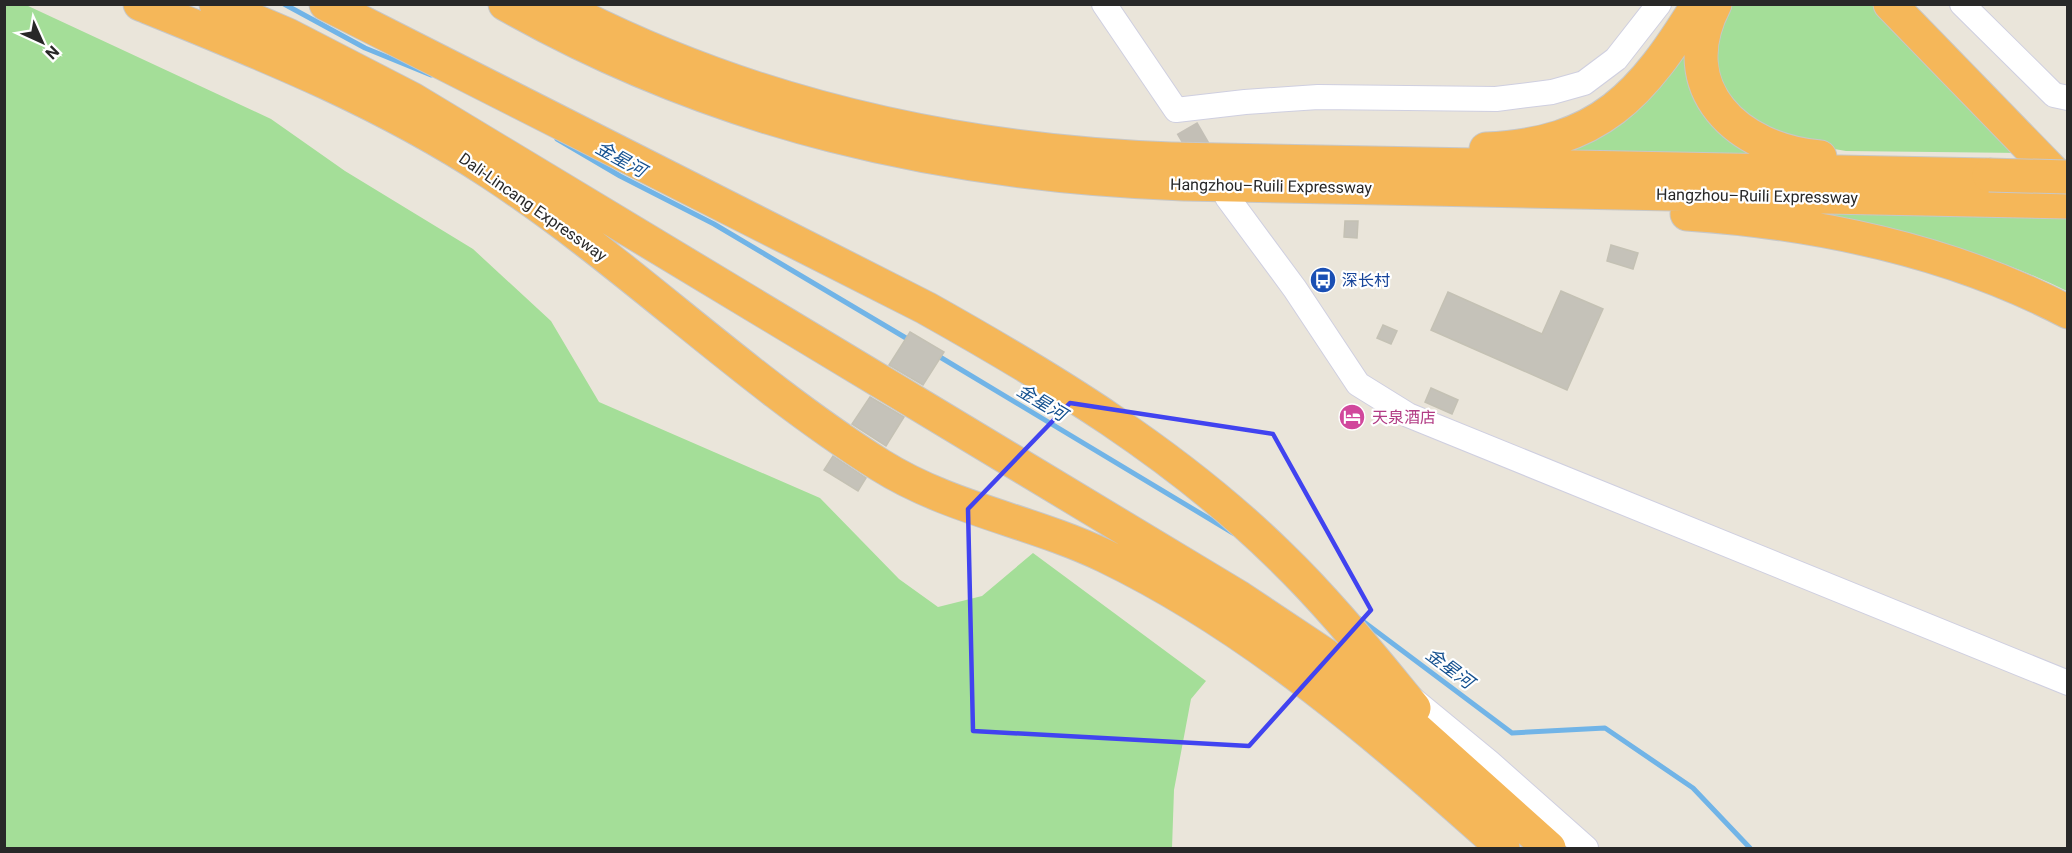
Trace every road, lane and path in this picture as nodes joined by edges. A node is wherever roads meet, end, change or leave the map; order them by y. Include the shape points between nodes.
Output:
1 (140, 4) edge
2 (326, 4) edge
3 (505, 4) edge
4 (556, 4) edge
5 (1104, 4) edge
6 (1659, 4) edge
7 (1698, 4) edge
8 (1715, 4) edge
9 (1890, 4) edge
10 (1909, 4) edge
11 (1962, 4) edge
12 (216, 20) edge
13 (2067, 98) edge
14 (1338, 163) junction
15 (2067, 168) edge
16 (1989, 175) junction
17 (2067, 177) edge
18 (2067, 187) edge
19 (1428, 190) junction
20 (1227, 197) dead end
21 (2067, 202) edge
22 (2067, 312) edge
23 (2067, 683) edge
24 (1394, 684) junction
25 (1463, 791) junction
26 (1503, 849) edge
27 (1549, 849) edge
28 (1586, 849) edge

1 - 12 highway, Dali-Lincang Expressway
2 - 24 highway via 926,308 1088,404 1186,474 1270,546 1312,588
3 - 19 highway, Hangzhou–Ruili Expressway via 609,58 692,93 818,134 904,154 1082,179
4 - 14 highway, Hangzhou–Ruili Expressway via 660,54 741,85 909,130 995,145 1084,154
5 - 6 street via 1182,119 1245,102 1318,97 1496,99 1552,92 1584,83 1616,59
7 - 14 highway via 1640,88 1593,123 1522,146
8 - 16 highway via 1701,48 1704,79 1722,113 1752,138 1804,156
9 - 18 highway
10 - 15 highway
11 - 13 street via 2054,95
12 - 25 highway, Dali-Lincang Expressway via 490,172 570,230 756,379 859,451 931,493 1094,551 1169,590 1297,676 1404,760
12 - 25 highway, Dali-Lincang Expressway via 288,34 412,99 1240,598 1324,654 1404,718
14 - 16 highway, Hangzhou–Ruili Expressway
16 - 17 highway, Hangzhou–Ruili Expressway, bridge
19 - 21 highway, Hangzhou–Ruili Expressway
19 - 22 highway via 1754,221 1837,234 1971,269
20 - 23 street via 1358,384 1408,415
24 - 25 highway
24 - 28 street
25 - 26 highway
25 - 27 highway

